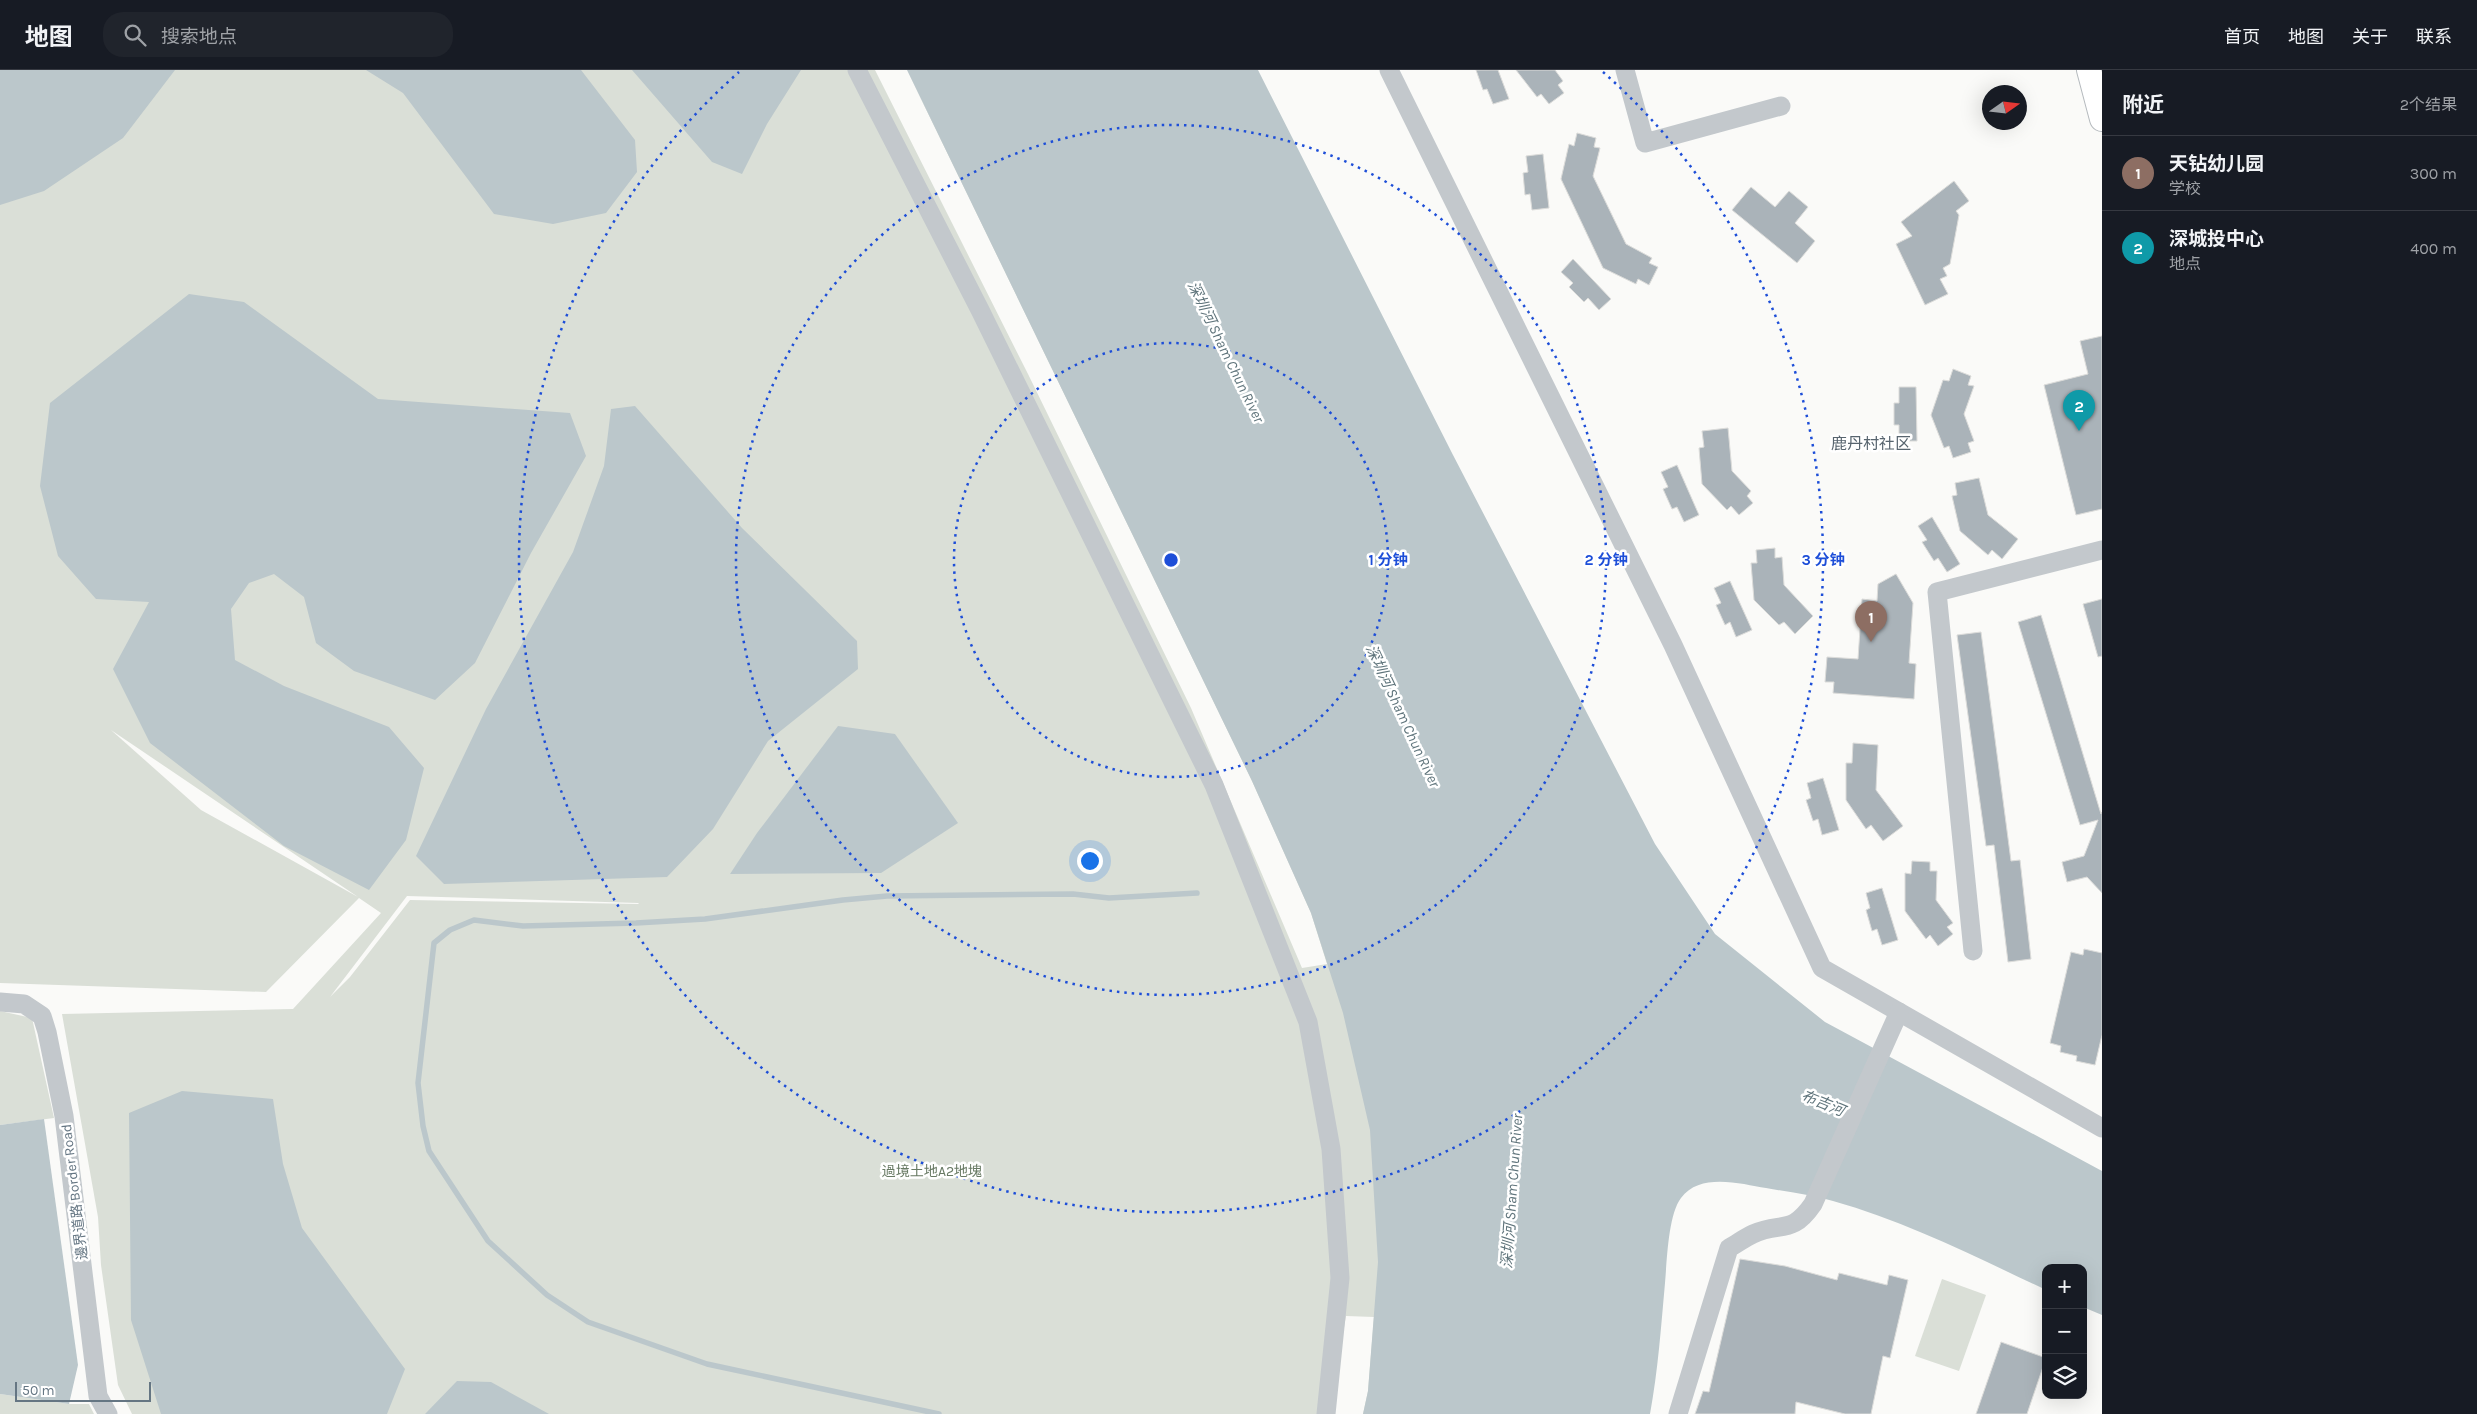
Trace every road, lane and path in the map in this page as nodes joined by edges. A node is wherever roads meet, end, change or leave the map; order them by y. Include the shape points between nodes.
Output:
1 (857, 70) edge
2 (1389, 70) edge
3 (1625, 70) edge
4 (2089, 70) edge
5 (1781, 106) dead end
6 (2102, 119) edge
7 (2102, 550) edge
8 (1973, 951) dead end
9 (0, 1002) edge
10 (1899, 1012) junction
11 (2102, 1128) edge
12 (108, 1414) edge
13 (1326, 1414) edge
14 (1678, 1414) edge

1 - 13 street via 980,310 1214,785 1308,1022 1331,1149 1340,1278
2 - 10 street via 1674,645 1822,968
3 - 5 street via 1645,143
4 - 6 main road
7 - 8 street via 1937,592
9 - 12 street, 邊界道路 Border Road via 24,1004 42,1016 48,1032 64,1116 98,1396
10 - 11 street
10 - 14 street via 1813,1204 1802,1219 1753,1233 1729,1248

